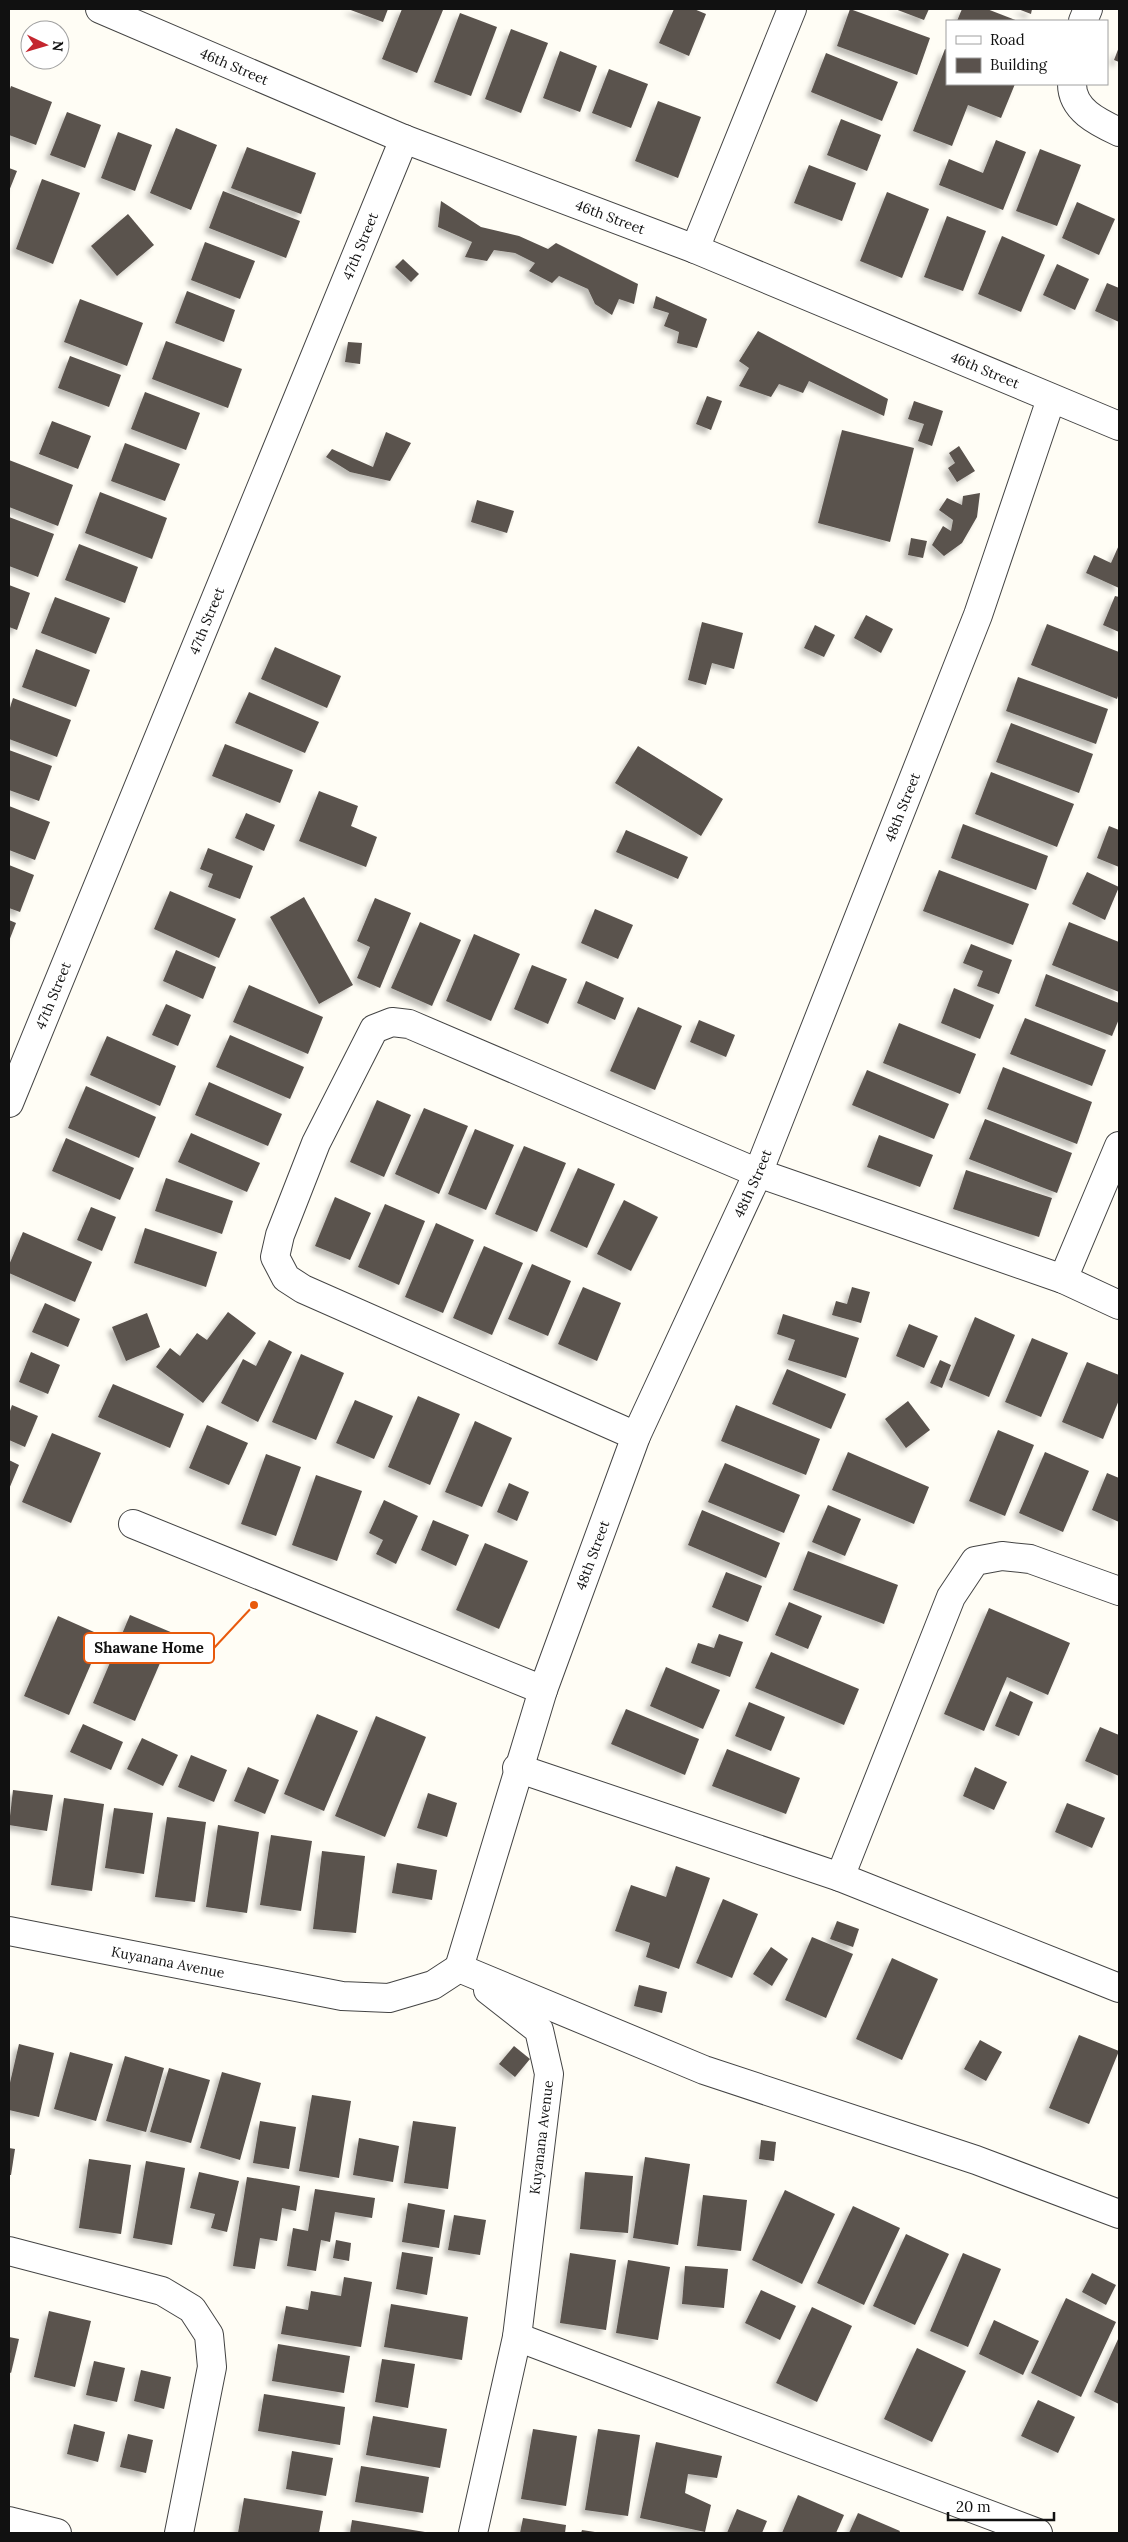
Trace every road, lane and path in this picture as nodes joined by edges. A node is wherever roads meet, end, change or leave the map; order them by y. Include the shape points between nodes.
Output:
1 (100, 9) edge
2 (792, 9) edge
3 (1072, 85) edge
4 (1119, 132) edge
5 (404, 139) junction
6 (695, 249) junction
7 (1051, 399) junction
8 (1119, 426) edge
9 (9, 1102) edge
10 (1119, 1146) edge
11 (758, 1173) junction
12 (1063, 1279) junction
13 (1119, 1305) edge
14 (636, 1436) junction
15 (133, 1524) dead end
16 (1119, 1591) edge
17 (543, 1690) junction
18 (518, 1768) junction
19 (840, 1877) junction
20 (9, 1931) edge
21 (459, 1968) junction
22 (1119, 1988) edge
23 (1119, 2214) edge
24 (9, 2251) edge
25 (517, 2337) junction
26 (9, 2521) edge
27 (57, 2533) edge
28 (180, 2533) edge
29 (473, 2533) edge
30 (1038, 2533) edge

1 - 5 street, 46th Street
2 - 6 street
3 - 4 street via 1072,95 1092,119
5 - 6 street, 46th Street
5 - 9 street, 47th Street
6 - 7 street, 46th Street
7 - 8 street, 46th Street
7 - 11 street, 48th Street via 978,615
10 - 12 street
11 - 12 street
11 - 14 street, 48th Street
11 - 14 street via 409,1024 392,1022 374,1029 316,1143 280,1235 275,1257 286,1278 302,1289
12 - 13 street
14 - 17 street, 48th Street
15 - 17 street
16 - 19 street via 1030,1559 1002,1556 975,1561 951,1597
17 - 18 street, 48th Street
18 - 19 street
18 - 21 street, 48th Street
19 - 22 street
20 - 21 street, Kuyanana Avenue via 342,1996 389,1998 433,1986
21 - 23 street via 704,2070 976,2160
21 - 25 street, Kuyanana Avenue via 540,2030 549,2074
24 - 28 street via 162,2291 192,2308 209,2335 212,2367
25 - 29 street, Kuyanana Avenue
25 - 30 street
26 - 27 street

